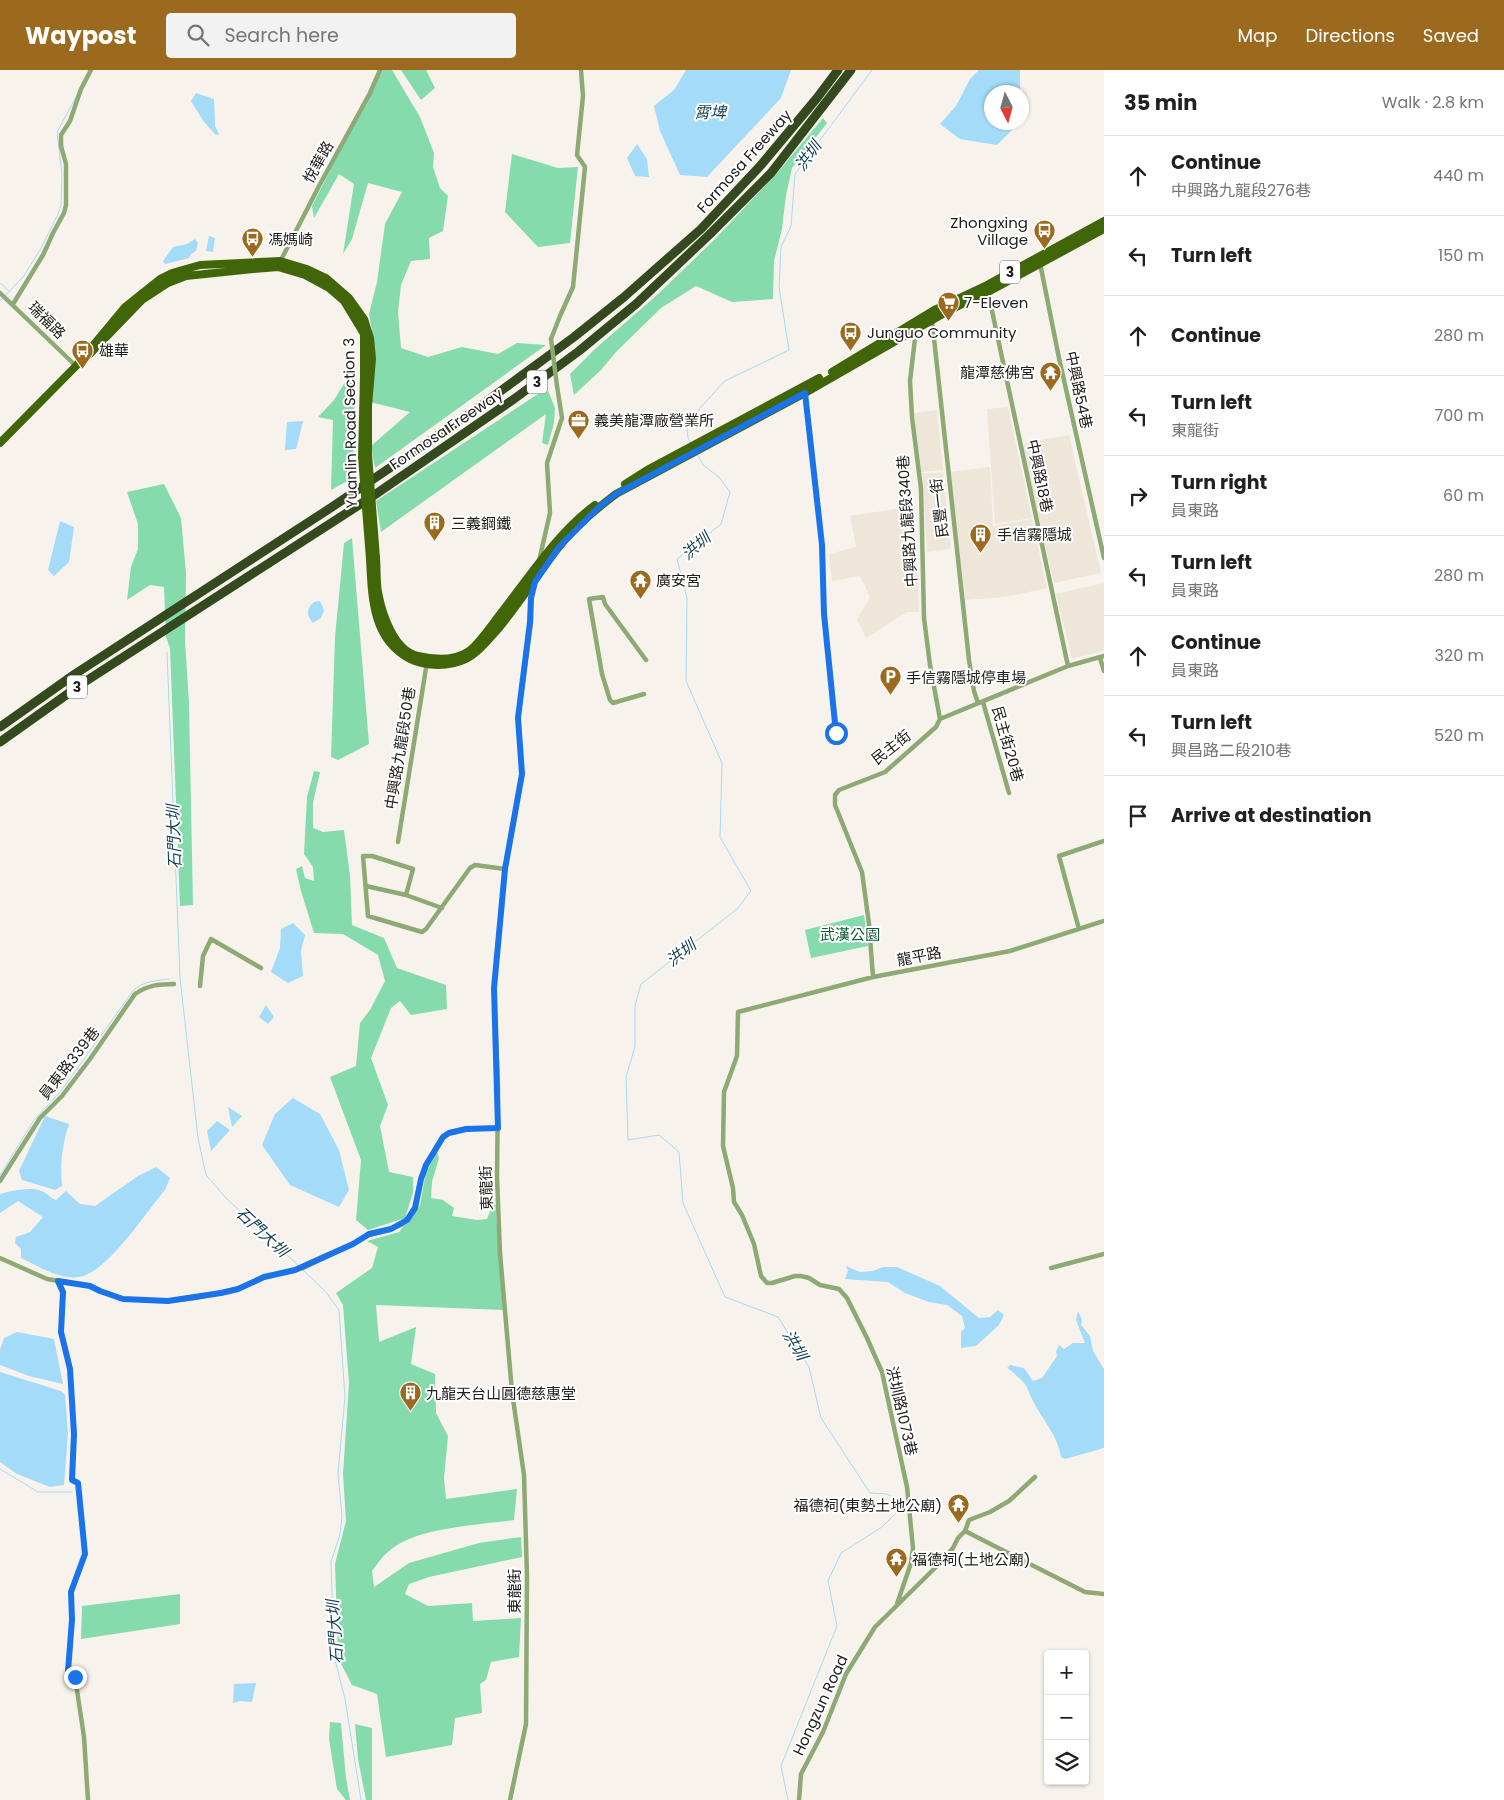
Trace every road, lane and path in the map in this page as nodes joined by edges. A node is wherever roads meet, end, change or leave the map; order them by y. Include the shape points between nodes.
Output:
1 (91, 70) edge
2 (380, 70) edge
3 (581, 70) edge
4 (838, 70) edge
5 (851, 70) edge
6 (1104, 221) edge
7 (1104, 229) edge
8 (1039, 260) junction
9 (279, 264) junction
10 (988, 292) junction
11 (3, 295) edge
12 (13, 304) junction
13 (936, 309) junction
14 (932, 320) junction
15 (916, 321) junction
16 (916, 330) junction
17 (76, 366) junction
18 (804, 390) junction
19 (0, 443) edge
20 (688, 452) junction
21 (1104, 558) edge
22 (536, 575) junction
23 (1102, 657) edge
24 (646, 660) dead end
25 (427, 662) junction
26 (1068, 666) junction
27 (1104, 671) edge
28 (644, 694) dead end
29 (981, 702) junction
30 (940, 719) junction
31 (0, 727) edge
32 (836, 733) dead end
33 (0, 742) edge
34 (1009, 792) dead end
35 (1104, 841) edge
36 (398, 842) dead end
37 (505, 869) junction
38 (366, 886) junction
39 (406, 895) junction
40 (442, 908) junction
41 (1104, 921) edge
42 (1079, 929) junction
43 (261, 968) dead end
44 (872, 977) junction
45 (174, 984) dead end
46 (200, 986) dead end
47 (738, 1012) joint
48 (498, 1128) junction
49 (0, 1181) edge
50 (1104, 1254) edge
51 (0, 1258) edge
52 (1051, 1268) dead end
53 (58, 1281) junction
54 (1035, 1477) dead end
55 (965, 1531) junction
56 (1104, 1594) edge
57 (897, 1604) junction
58 (88, 1800) edge
59 (510, 1800) edge
60 (799, 1800) edge

1 - 12 street via 61,135 66,164 64,213
2 - 9 street, 悅華路
3 - 22 street, 東龍街, bridge via 583,96 577,155 585,167 573,288 551,339 562,418 547,463 550,513
4 - 31 highway, Formosa Freeway / 3 via 767,157 708,222 624,297 468,415
5 - 33 highway, Formosa Freeway / 3 via 771,173 636,304 579,351 373,496 83,683
6 - 8 main road, 3
7 - 8 main road, 3
8 - 10 main road, 3
8 - 13 main road, 3
8 - 21 street, 中興路54巷
9 - 17 main road, Yuanlin Road Section 3 / 3 via 200,265 160,279 125,307
9 - 25 main road, Yuanlin Road Section 3 / 3, bridge via 307,269 326,278 348,298 364,319 372,359 365,456 375,591 394,638 410,655
10 - 14 main road, 3
10 - 26 street, 中興路18巷
11 - 12 street, 瑞福路
12 - 17 street, 瑞福路
13 - 14 street, 民豐一街
13 - 15 main road, 3
14 - 16 main road, 3
14 - 29 street, 民豐一街 via 969,660 974,691
15 - 16 street, 中興路九龍段340巷
15 - 18 main road, 3
16 - 18 main road, 3
16 - 30 street, 中興路九龍段340巷 via 910,381 920,489 924,618
17 - 19 main road, Yuanlin Road Section 3 / 3
18 - 20 main road, 3
18 - 32 street via 822,545 824,614
20 - 22 main road, 3 via 598,508
20 - 22 main road, 3 via 647,470 585,512 563,535
22 - 25 main road, 3 via 470,651
22 - 25 main road, 3 via 484,645 471,656 452,664
22 - 37 street, 東龍街 via 518,718 522,774
23 - 26 street, 民主街
23 - 27 street
24 - 28 street via 603,597 589,599 602,674 610,700 613,703
25 - 36 street, 中興路九龍段50巷
26 - 29 street, 民主街
29 - 30 street, 民主街
29 - 34 street, 民主街20巷
30 - 44 street, 民主街 via 936,727 885,772 839,790 835,795 835,805 862,872
35 - 42 street via 1059,856
37 - 40 street via 475,865 470,868
37 - 48 street, 東龍街 via 494,988
38 - 39 street
38 - 39 street via 362,856 372,856 413,869
38 - 40 street via 368,916 422,932
39 - 40 street
41 - 42 street, 龍平路
42 - 44 street, 龍平路 via 1010,951
43 - 46 street via 211,939 204,956
44 - 47 street, 龍平路
45 - 49 street, 員東路339巷 via 158,984 135,994 62,1096 40,1118
47 - 57 street, 洪圳路1073巷 via 737,1056 724,1092 722,1128 734,1202 750,1232 764,1281 776,1283 801,1276 839,1289 868,1338 882,1372 907,1487 913,1548
48 - 53 street via 466,1129 443,1137 426,1165 415,1208 407,1220 391,1229 361,1238 303,1268 264,1277 238,1289 168,1301 123,1299 90,1286
48 - 59 street, 東龍街 via 502,1282 512,1392 524,1475 527,1576 526,1724
50 - 52 street
51 - 53 street
53 - 58 street via 63,1292 61,1332 70,1369 74,1434 72,1480 78,1483 85,1554 71,1592 68,1671 75,1677 84,1738
54 - 55 street, Hongzun Road via 1010,1501 969,1520
55 - 56 street via 1085,1592
55 - 57 street, Hongzun Road via 953,1548
57 - 60 street, Hongzun Road via 875,1627 846,1674 823,1732 801,1774

